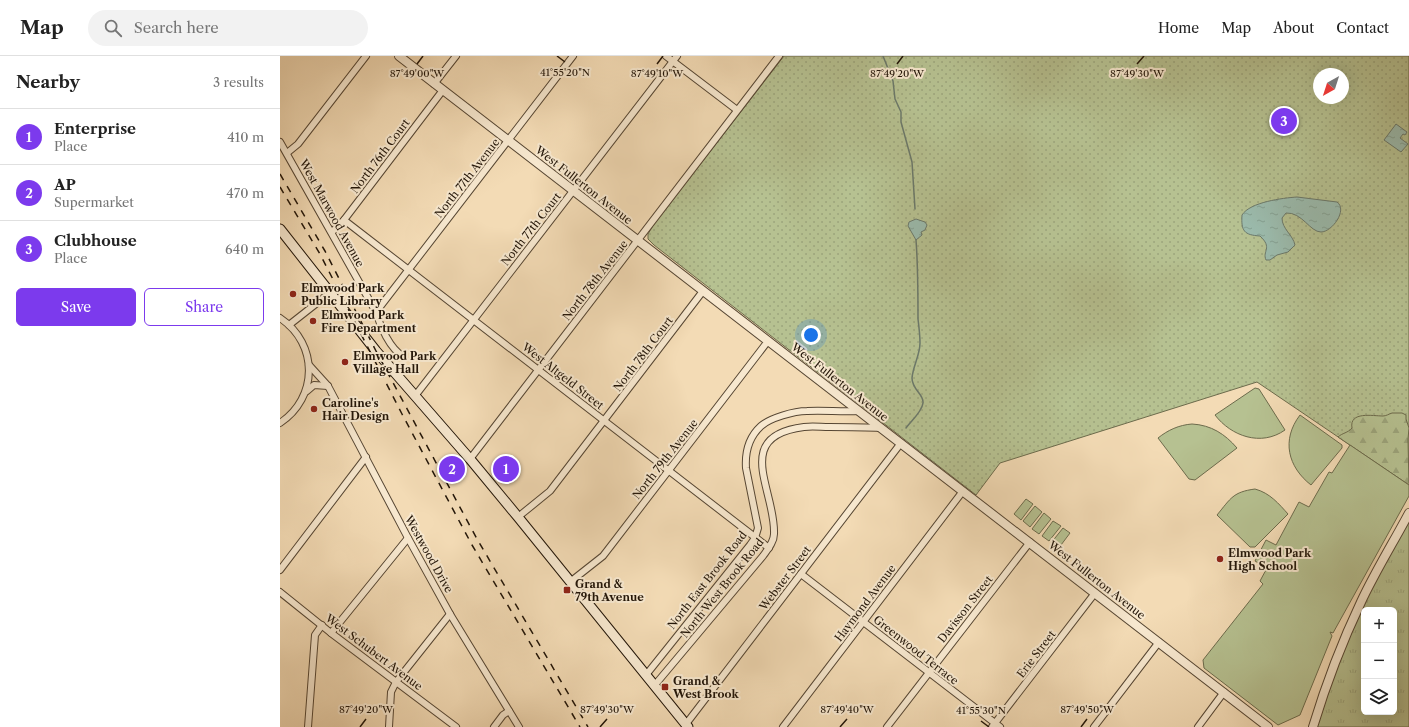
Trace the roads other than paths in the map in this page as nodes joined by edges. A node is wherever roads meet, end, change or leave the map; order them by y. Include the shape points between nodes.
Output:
1 (366, 56) edge
2 (399, 56) edge
3 (456, 56) edge
4 (574, 56) edge
5 (666, 56) edge
6 (779, 56) edge
7 (675, 59) edge
8 (434, 84) junction
9 (443, 90) junction
10 (737, 110) junction
11 (508, 141) junction
12 (280, 142) edge
13 (287, 153) junction
14 (573, 190) junction
15 (344, 220) junction
16 (281, 232) edge
17 (332, 232) junction
18 (638, 241) junction
19 (409, 270) junction
20 (703, 291) junction
21 (331, 292) junction
22 (376, 312) junction
23 (280, 318) edge
24 (473, 320) junction
25 (289, 325) junction
26 (768, 341) junction
27 (403, 356) dead end
28 (309, 365) junction
29 (539, 370) junction
30 (328, 386) junction
31 (307, 391) junction
32 (415, 396) junction
33 (859, 411) junction
34 (604, 421) junction
35 (280, 423) edge
36 (881, 428) junction
37 (901, 443) junction
38 (366, 458) junction
39 (470, 459) junction
40 (668, 471) junction
41 (963, 491) junction
42 (1409, 513) edge
43 (518, 517) junction
44 (408, 538) junction
45 (755, 538) junction
46 (1030, 542) junction
47 (768, 548) junction
48 (280, 570) edge
49 (801, 574) junction
50 (570, 582) junction
51 (280, 592) edge
52 (1095, 593) junction
53 (450, 614) junction
54 (863, 621) junction
55 (322, 625) junction
56 (331, 633) junction
57 (1159, 642) junction
58 (929, 672) junction
59 (646, 675) junction
60 (396, 682) junction
61 (654, 686) junction
62 (1224, 692) junction
63 (509, 711) junction
64 (687, 726) edge
65 (996, 726) edge
66 (308, 727) edge
67 (389, 727) edge
68 (456, 727) edge
69 (494, 727) edge
70 (519, 727) edge
71 (782, 727) edge
72 (887, 727) edge
73 (1094, 727) edge
74 (1198, 727) edge
75 (1268, 727) edge
76 (1313, 727) edge

1 - 13 street via 298,144
2 - 8 street, West Fullerton Avenue
3 - 8 street
4 - 11 street, North 77th Avenue
5 - 7 street
6 - 10 street, North 78th Avenue
7 - 10 street
7 - 14 street, North 77th Court
8 - 9 street, West Fullerton Avenue
9 - 11 street, West Fullerton Avenue
9 - 15 street, North 76th Court
10 - 18 street, North 78th Avenue
11 - 14 street, West Fullerton Avenue
11 - 19 street, North 77th Avenue
12 - 13 street, West Marwood Avenue
13 - 17 street, West Marwood Avenue
14 - 18 street, West Fullerton Avenue
14 - 24 street, North 77th Court
15 - 17 street, North 76th Court
15 - 19 street, West Altgeld Street
16 - 21 main road
17 - 22 street, West Marwood Avenue
18 - 20 street, West Fullerton Avenue
18 - 29 street, North 78th Avenue
19 - 22 street, North 77th Avenue
19 - 24 street, West Altgeld Street
20 - 26 street, West Fullerton Avenue
20 - 34 street, North 78th Court
21 - 25 street
21 - 32 main road via 376,351
22 - 27 street, West Marwood Avenue via 385,335
23 - 25 street
24 - 29 street, West Altgeld Street
24 - 32 street, North 77th Court
25 - 28 street via 303,344
26 - 33 street, West Fullerton Avenue
26 - 40 street, North 79th Avenue
28 - 30 street, Westwood Drive
28 - 31 street
29 - 34 street, West Altgeld Street
29 - 39 street, North 78th Avenue
30 - 31 street via 314,386
30 - 38 street, Westwood Drive
31 - 35 street via 295,410
32 - 39 main road
33 - 36 street, West Fullerton Avenue
33 - 45 street, North East Brook Road via 795,412 761,426 751,440 745,458 758,528
34 - 40 street, West Altgeld Street
34 - 43 street, North 78th Court via 550,491
36 - 37 street, West Fullerton Avenue
36 - 47 street, North West Brook Road via 806,426 771,438 762,459 762,471 774,524 773,542
37 - 41 street, West Fullerton Avenue
37 - 49 street, Webster Street
38 - 44 street, Westwood Drive
38 - 48 street
39 - 43 main road
40 - 45 street, West Altgeld Street
40 - 50 street, North 79th Avenue via 603,556
41 - 46 street, West Fullerton Avenue
41 - 54 street, Haymond Avenue
42 - 76 street via 1370,584 1350,627 1330,673
43 - 50 main road
44 - 53 street, Westwood Drive
44 - 56 street
45 - 47 street, West Altgeld Street
45 - 59 street, North East Brook Road
46 - 52 street, West Fullerton Avenue
46 - 58 street, Davisson Street
47 - 61 street, North West Brook Road
49 - 54 street, Greenwood Terrace
49 - 64 street, Webster Street
50 - 59 main road
51 - 55 street, West Schubert Avenue
52 - 57 street, West Fullerton Avenue
52 - 65 street, Erie Street
53 - 60 street
53 - 63 street, Westwood Drive
54 - 58 street, Greenwood Terrace
54 - 71 street, Haymond Avenue
55 - 56 street, West Schubert Avenue
55 - 66 street via 314,635
56 - 60 street, West Schubert Avenue
57 - 62 street, West Fullerton Avenue
57 - 73 street
58 - 65 street, Greenwood Terrace
58 - 72 street, Davisson Street
59 - 61 main road
60 - 67 street via 391,692
60 - 68 street, West Schubert Avenue
61 - 64 main road
62 - 74 street
62 - 75 street, West Fullerton Avenue
63 - 69 street via 503,714
63 - 70 street, Westwood Drive

